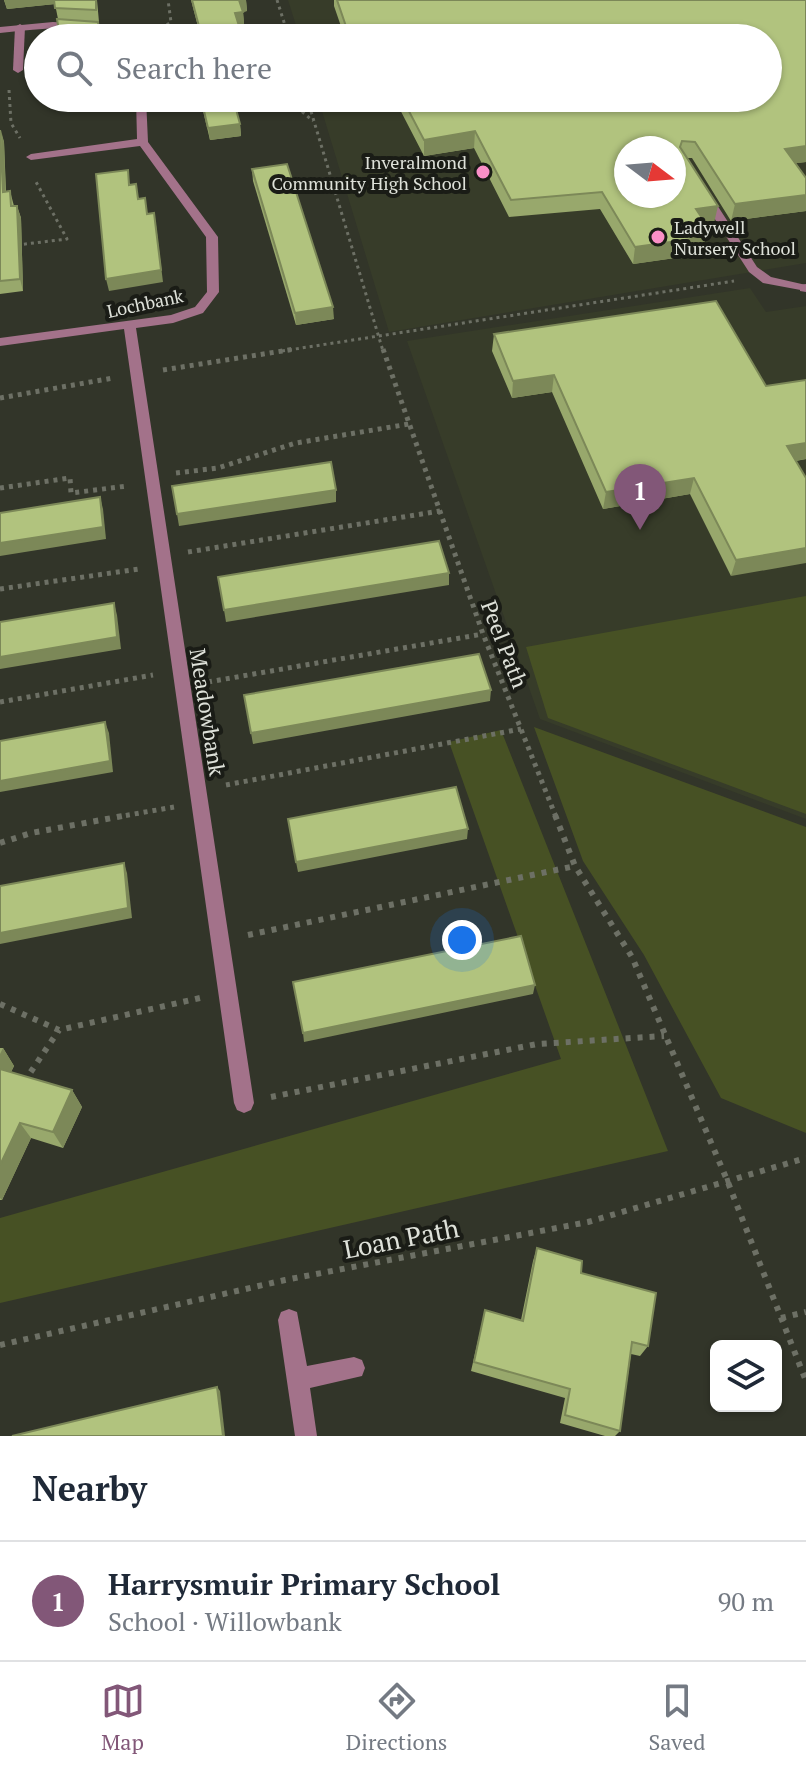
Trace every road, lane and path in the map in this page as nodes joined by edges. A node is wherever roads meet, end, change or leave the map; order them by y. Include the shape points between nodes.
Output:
1 (168, 0) edge
2 (277, 0) edge
3 (168, 24) edge
4 (285, 24) edge
5 (20, 27) junction
6 (24, 27) edge
7 (0, 30) edge
8 (18, 70) dead end
9 (0, 88) edge
10 (142, 112) edge
11 (302, 112) edge
12 (311, 112) edge
13 (314, 122) junction
14 (143, 142) junction
15 (31, 157) junction
16 (702, 189) edge
17 (13, 246) edge
18 (767, 280) junction
19 (805, 288) edge
20 (130, 327) junction
21 (379, 339) junction
22 (0, 342) edge
23 (135, 374) junction
24 (0, 398) edge
25 (409, 424) junction
26 (151, 480) junction
27 (0, 488) edge
28 (440, 511) junction
29 (163, 561) junction
30 (0, 589) edge
31 (483, 634) junction
32 (180, 678) junction
33 (0, 702) edge
34 (521, 729) junction
35 (198, 796) junction
36 (0, 843) edge
37 (575, 866) junction
38 (220, 941) junction
39 (228, 992) junction
40 (0, 1004) edge
41 (59, 1030) junction
42 (664, 1036) junction
43 (20, 1088) edge
44 (244, 1103) joint
45 (806, 1158) edge
46 (727, 1180) junction
47 (806, 1312) edge
48 (781, 1318) junction
49 (289, 1320) dead end
50 (0, 1345) edge
51 (354, 1368) dead end
52 (299, 1379) junction
53 (806, 1381) edge
54 (306, 1436) edge

1 - 3 path
2 - 4 path
5 - 6 street
5 - 7 street
5 - 8 street
9 - 15 path via 8,88 11,123
10 - 14 street
11 - 13 path
12 - 13 path, Peel Path
13 - 21 path, Peel Path
14 - 15 street
14 - 20 street, Lochbank via 212,237 213,292 199,310
15 - 17 path via 36,184 67,239
16 - 18 street via 753,269
18 - 19 street
18 - 21 path
20 - 22 street, Lochbank
20 - 23 street, Meadowbank
21 - 23 path
21 - 25 path, Peel Path
23 - 24 path
23 - 26 street, Meadowbank
25 - 26 path via 296,443 218,468
25 - 28 path, Peel Path
26 - 27 path via 71,493 70,478
26 - 29 street, Meadowbank
28 - 29 path
28 - 31 path, Peel Path
29 - 30 path
29 - 32 street, Meadowbank
31 - 32 path
31 - 34 path, Peel Path
32 - 33 path
32 - 35 street, Meadowbank
34 - 35 path
34 - 37 path, Peel Path
35 - 36 path
35 - 38 street, Meadowbank
37 - 38 path
37 - 42 path, Peel Path via 632,957
38 - 39 street, Meadowbank
39 - 41 path
39 - 44 street, Meadowbank
40 - 41 path
41 - 43 path
42 - 44 path via 537,1044
42 - 46 path, Peel Path
45 - 46 path, Loan Path
46 - 48 path, Peel Path
46 - 50 path, Loan Path via 588,1222 285,1280
47 - 48 path
48 - 53 path, Peel Path
49 - 52 street
51 - 52 street
52 - 54 street

